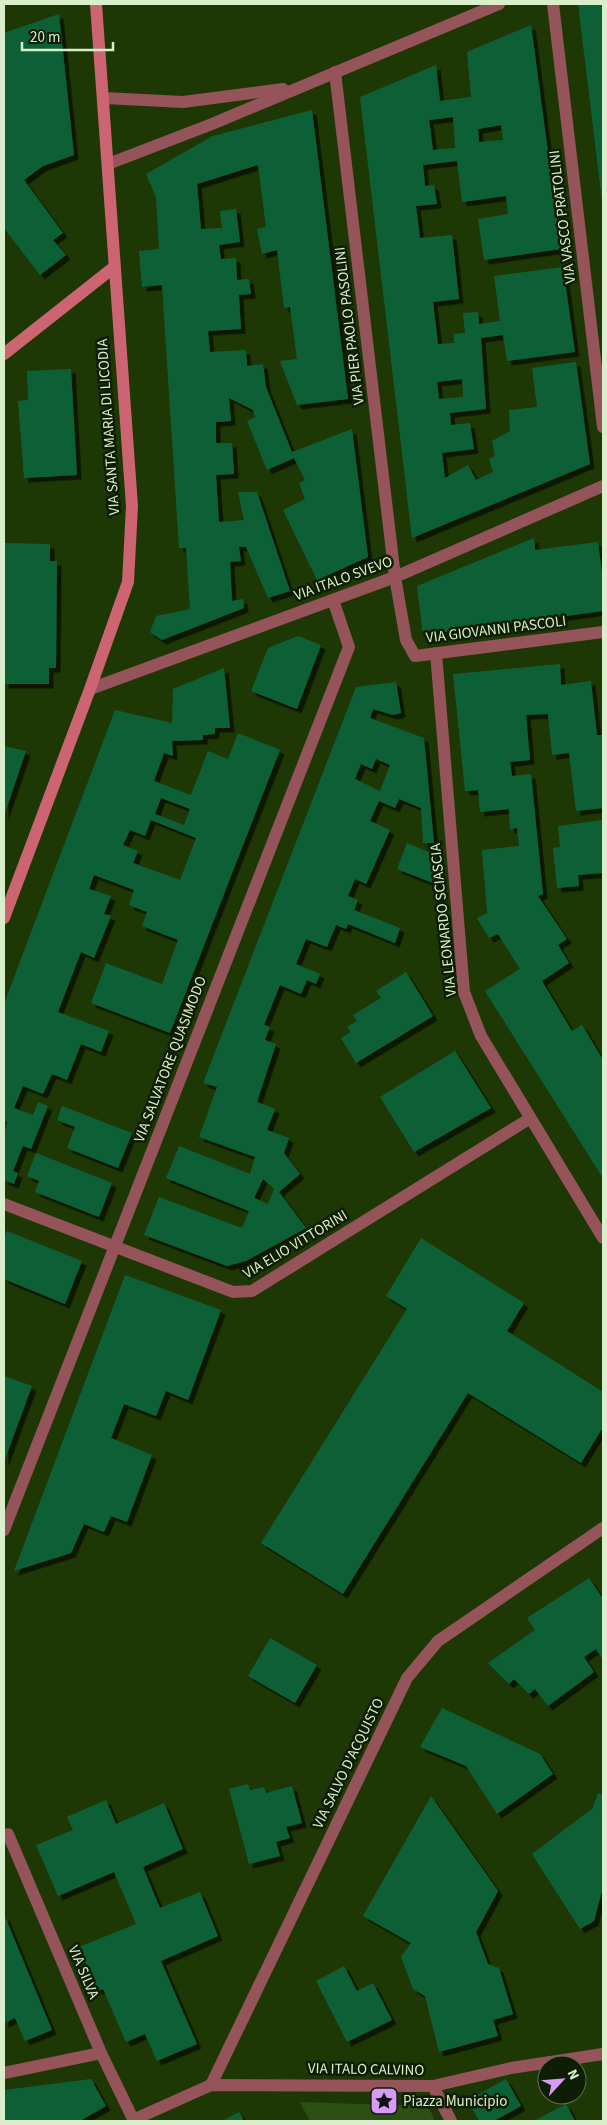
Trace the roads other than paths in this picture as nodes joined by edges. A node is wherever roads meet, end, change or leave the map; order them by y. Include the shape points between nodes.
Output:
1 (96, 4) edge
2 (499, 4) edge
3 (554, 4) edge
4 (335, 72) junction
5 (298, 87) junction
6 (104, 98) junction
7 (108, 164) junction
8 (113, 268) junction
9 (4, 354) edge
10 (603, 427) edge
11 (603, 486) edge
12 (395, 577) junction
13 (333, 600) junction
14 (603, 632) edge
15 (436, 653) junction
16 (90, 689) junction
17 (4, 918) edge
18 (529, 1119) junction
19 (4, 1204) edge
20 (603, 1238) edge
21 (114, 1246) junction
22 (603, 1528) edge
23 (4, 1530) edge
24 (8, 1834) dead end
25 (101, 2053) junction
26 (603, 2054) edge
27 (4, 2073) edge
28 (211, 2085) junction
29 (433, 2086) junction
30 (133, 2121) edge
31 (451, 2121) edge

1 - 6 street, VIA SANTA MARIA DI LICODIA
2 - 4 street
3 - 10 street, VIA VASCO PRATOLINI
4 - 5 street
4 - 12 street, VIA PIER PAOLO PASOLINI
5 - 6 street via 183,102
5 - 7 street
6 - 7 street, VIA SANTA MARIA DI LICODIA
7 - 8 street, VIA SANTA MARIA DI LICODIA
8 - 9 street
8 - 16 street, VIA SANTA MARIA DI LICODIA via 131,515 128,582
11 - 12 street, VIA ITALO SVEVO
12 - 13 street, VIA ITALO SVEVO
12 - 15 street, VIA GIOVANNI PASCOLI via 406,640 415,656
13 - 16 street, VIA ITALO SVEVO
13 - 21 street, VIA SALVATORE QUASIMODO via 349,647
14 - 15 street, VIA GIOVANNI PASCOLI
15 - 18 street, VIA LEONARDO SCIASCIA via 464,992 481,1036
16 - 17 street, VIA SANTA MARIA DI LICODIA
18 - 20 street, VIA LEONARDO SCIASCIA
18 - 21 street, VIA ELIO VITTORINI via 252,1291 233,1292
19 - 21 street, VIA ELIO VITTORINI
21 - 23 street, VIA SALVATORE QUASIMODO
22 - 28 street, VIA SALVO D'ACQUISTO via 438,1641 407,1678
24 - 25 street, VIA SILVA
25 - 27 street
25 - 30 street, VIA SILVA
26 - 29 street, VIA ITALO CALVINO via 511,2068
28 - 29 street, VIA ITALO CALVINO
28 - 30 street, VIA ITALO CALVINO
29 - 31 street

